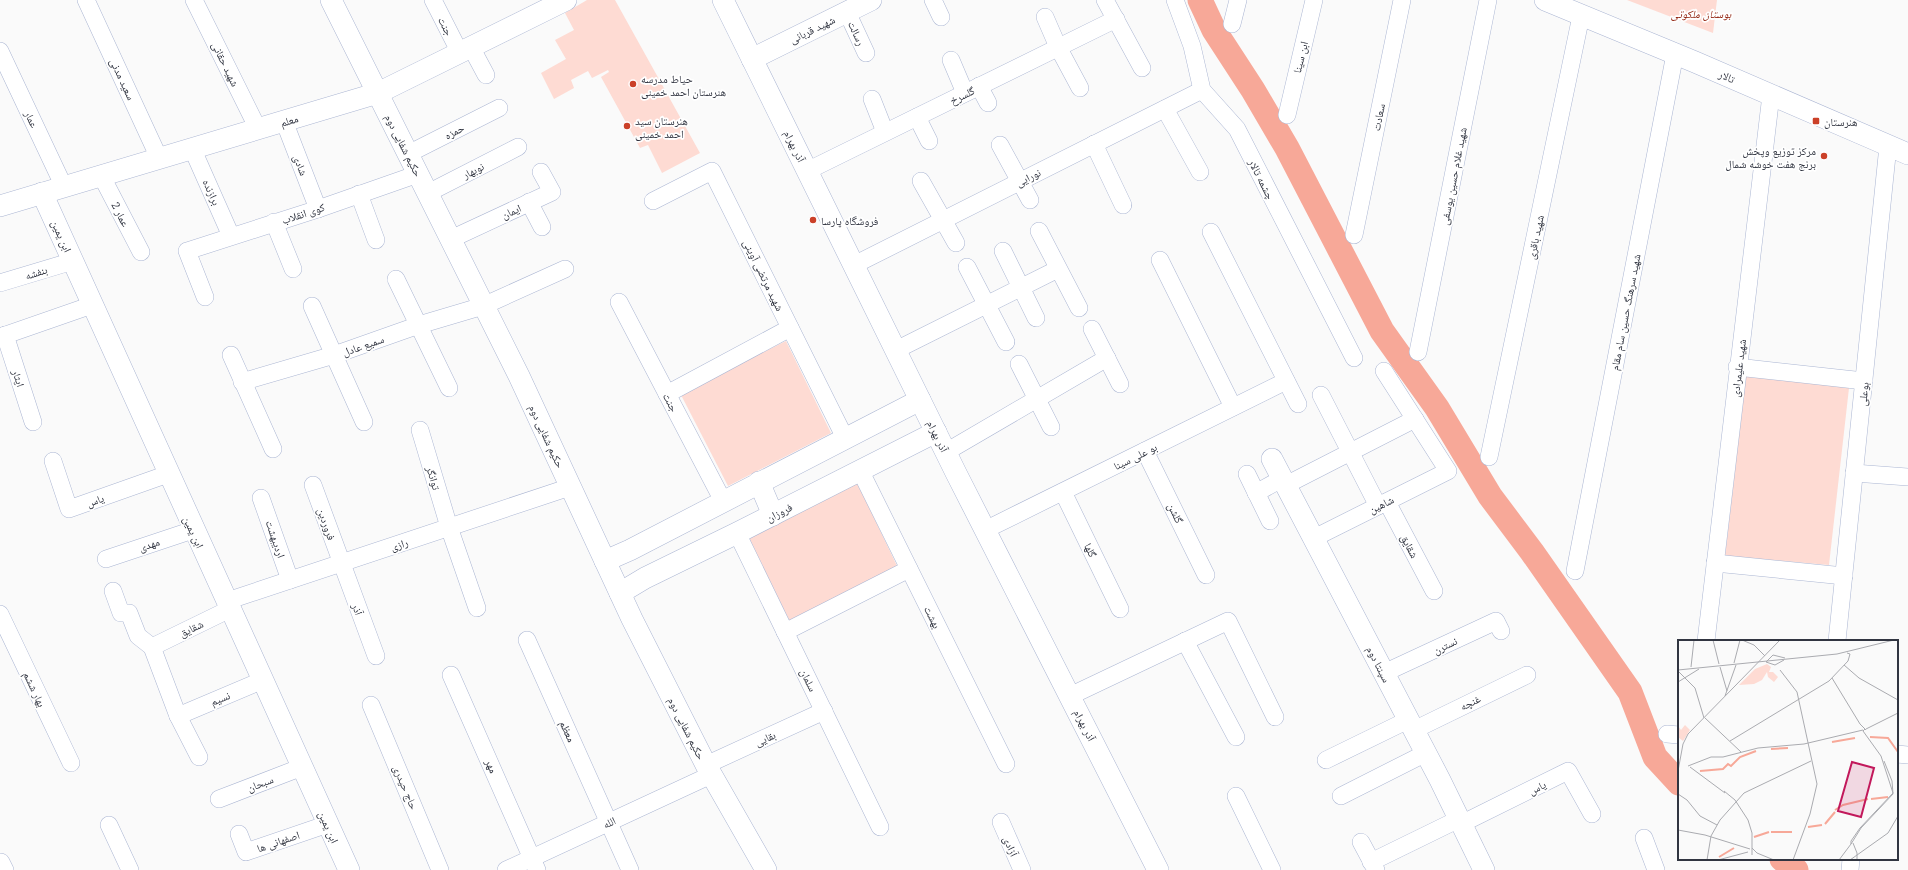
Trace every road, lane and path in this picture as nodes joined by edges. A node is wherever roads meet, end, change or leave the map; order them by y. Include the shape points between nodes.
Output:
1 (86, 0) edge
2 (194, 0) edge
3 (331, 0) edge
4 (433, 0) edge
5 (566, 0) edge
6 (723, 0) edge
7 (871, 0) edge
8 (933, 0) edge
9 (1105, 0) edge
10 (1175, 0) edge
11 (1238, 0) edge
12 (1314, 0) edge
13 (1402, 0) edge
14 (1488, 0) edge
15 (1545, 0) edge
16 (847, 12) junction
17 (1581, 16) junction
18 (941, 17) dead end
19 (1045, 17) dead end
20 (1116, 19) junction
21 (1232, 24) dead end
22 (1058, 47) junction
23 (0, 50) edge
24 (466, 50) junction
25 (866, 53) dead end
26 (1675, 54) junction
27 (752, 59) junction
28 (951, 60) dead end
29 (1142, 68) dead end
30 (486, 75) dead end
31 (1080, 88) dead end
32 (972, 90) junction
33 (1202, 90) junction
34 (378, 93) junction
35 (1771, 94) junction
36 (872, 99) dead end
37 (988, 103) dead end
38 (499, 108) dead end
39 (1165, 109) junction
40 (1286, 115) dead end
41 (917, 117) junction
42 (284, 121) junction
43 (258, 129) junction
44 (885, 132) junction
45 (929, 141) dead end
46 (1094, 144) junction
47 (1000, 145) dead end
48 (1888, 146) junction
49 (518, 147) dead end
50 (192, 148) junction
51 (408, 154) junction
52 (1908, 154) edge
53 (159, 158) junction
54 (807, 171) junction
55 (542, 172) dead end
56 (1200, 172) dead end
57 (418, 174) junction
58 (102, 175) junction
59 (922, 182) dead end
60 (1020, 182) junction
61 (64, 187) junction
62 (42, 193) junction
63 (428, 193) junction
64 (359, 194) junction
65 (1030, 200) dead end
66 (653, 201) dead end
67 (529, 202) junction
68 (1123, 205) dead end
69 (0, 206) edge
70 (318, 209) junction
71 (943, 220) junction
72 (274, 222) junction
73 (542, 227) dead end
74 (1039, 231) dead end
75 (1211, 232) dead end
76 (1354, 235) dead end
77 (231, 236) junction
78 (451, 239) junction
79 (376, 240) dead end
80 (956, 243) dead end
81 (1003, 251) dead end
82 (141, 252) dead end
83 (1160, 260) dead end
84 (72, 261) junction
85 (854, 265) junction
86 (967, 267) dead end
87 (293, 269) dead end
88 (565, 269) dead end
89 (1058, 269) junction
90 (396, 279) dead end
91 (0, 283) edge
92 (1021, 287) junction
93 (205, 297) dead end
94 (619, 302) dead end
95 (92, 305) junction
96 (986, 305) junction
97 (312, 306) dead end
98 (483, 306) junction
99 (1079, 308) dead end
100 (1036, 318) dead end
101 (419, 325) junction
102 (790, 328) junction
103 (1092, 329) dead end
104 (2, 336) edge
105 (1006, 342) dead end
106 (896, 350) junction
107 (1418, 352) dead end
108 (231, 355) dead end
109 (334, 355) junction
110 (1107, 358) junction
111 (1354, 358) dead end
112 (1019, 364) dead end
113 (1738, 367) junction
114 (1384, 371) dead end
115 (1286, 381) junction
116 (1864, 381) junction
117 (242, 382) junction
118 (1120, 384) dead end
119 (448, 388) dead end
120 (667, 394) junction
121 (1321, 395) dead end
122 (1037, 399) junction
123 (920, 400) junction
124 (1298, 404) dead end
125 (1233, 407) junction
126 (895, 412) junction
127 (1415, 419) junction
128 (33, 422) dead end
129 (364, 422) dead end
130 (1050, 427) dead end
131 (420, 430) dead end
132 (936, 432) junction
133 (845, 438) junction
134 (912, 444) junction
135 (273, 449) dead end
136 (1145, 451) junction
137 (946, 452) junction
138 (1351, 452) junction
139 (1489, 457) dead end
140 (1272, 458) dead end
141 (53, 461) dead end
142 (860, 470) junction
143 (1854, 473) junction
144 (168, 474) junction
145 (1247, 474) dead end
146 (1908, 477) edge
147 (759, 482) junction
148 (1284, 482) junction
149 (313, 484) dead end
150 (570, 486) junction
151 (1063, 492) junction
152 (1256, 493) junction
153 (261, 498) dead end
154 (723, 501) junction
155 (1382, 504) junction
156 (774, 515) junction
157 (1270, 521) dead end
158 (449, 527) junction
159 (193, 530) junction
160 (985, 530) junction
161 (737, 533) junction
162 (1314, 538) junction
163 (630, 550) junction
164 (106, 559) dead end
165 (605, 561) junction
166 (341, 563) junction
167 (1715, 563) junction
168 (909, 569) junction
169 (1575, 571) dead end
170 (1206, 575) dead end
171 (1844, 576) junction
172 (645, 578) junction
173 (290, 580) junction
174 (113, 591) dead end
175 (1434, 591) dead end
176 (620, 593) junction
177 (229, 605) junction
178 (477, 608) dead end
179 (1120, 609) dead end
180 (0, 614) edge
181 (1501, 631) dead end
182 (785, 632) junction
183 (527, 640) dead end
184 (1706, 640) edge
185 (1837, 640) edge
186 (1185, 641) junction
187 (152, 648) junction
188 (376, 656) dead end
189 (1384, 673) junction
190 (451, 675) dead end
191 (1527, 675) dead end
192 (263, 680) junction
193 (1070, 696) junction
194 (371, 705) dead end
195 (824, 711) junction
196 (178, 716) junction
197 (1275, 717) dead end
198 (1411, 725) junction
199 (1236, 737) dead end
200 (1426, 753) junction
201 (1898, 754) edge
202 (1908, 755) edge
203 (199, 757) dead end
204 (1326, 760) dead end
205 (70, 763) dead end
206 (1006, 764) dead end
207 (302, 767) junction
208 (709, 770) junction
209 (1236, 796) dead end
210 (1341, 796) dead end
211 (219, 799) dead end
212 (1592, 814) dead end
213 (1460, 821) junction
214 (609, 822) junction
215 (1001, 822) dead end
216 (328, 824) junction
217 (109, 825) dead end
218 (880, 827) dead end
219 (240, 834) dead end
220 (1644, 838) dead end
221 (1360, 842) dead end
222 (1851, 860) edge
223 (534, 864) edge
224 (1374, 866) edge
225 (130, 870) edge
226 (349, 870) edge
227 (440, 870) edge
228 (506, 870) edge
229 (630, 870) edge
230 (766, 870) edge
231 (1022, 870) edge
232 (1158, 870) edge
233 (1272, 870) edge
234 (1484, 870) edge
235 (1656, 870) edge
236 (1850, 870) edge

1 - 53 street, سعید مدنی
2 - 43 street, شهید حقانی
3 - 34 street, حکیم شفایی دوم
4 - 24 street, جنت
5 - 24 street, معلم
6 - 27 street, آذر بهرام
7 - 16 street, شهید قربانی
8 - 18 street
9 - 20 street
10 - 33 street, چشمه تالار via 1192,46
11 - 21 street
12 - 40 street, ابن سینا
13 - 76 street, سعادت
14 - 107 street, شهید غلام حسین یوسفی
15 - 17 street, تالار
16 - 25 street, رسالت
16 - 27 street, شهید قربانی
17 - 26 street, تالار
17 - 139 street, شهید باقری
19 - 22 street
20 - 22 street, گلسرخ
20 - 29 street
22 - 31 street
22 - 32 street, گلسرخ
23 - 61 street, عمار
24 - 30 street, جنت
24 - 34 street, معلم
26 - 35 street, تالار
26 - 169 street, شهید سرهنگ حسین سام مقام
27 - 54 street, آذر بهرام
28 - 32 street
32 - 37 street
32 - 41 street, گلسرخ
33 - 39 street, نورایی
33 - 111 street, چشمه تالار via 1237,129
34 - 42 street, معلم
34 - 51 street, حکیم شفایی دوم
35 - 48 street, تالار
35 - 113 street, شهید علیمرادی
36 - 44 street
38 - 51 street, حمزه
39 - 46 street, نورایی
39 - 56 street
41 - 44 street, گلسرخ
41 - 45 street
42 - 43 street, معلم
42 - 70 street, شادی
43 - 50 street, معلم
44 - 54 street, گلسرخ
46 - 60 street, نورایی
46 - 68 street
47 - 60 street
48 - 52 street, تالار
48 - 116 street, بوعلی
49 - 63 street, نوبهار
50 - 53 street, معلم
50 - 77 street, برازنده
51 - 57 street, حکیم شفایی دوم
53 - 58 street, معلم
54 - 85 street, آذر بهرام
55 - 67 street, ایمان via 552,192
57 - 63 street, حکیم شفایی دوم
57 - 64 street, کوی انقلاب
58 - 61 street, معلم
58 - 82 street, عمار 2
59 - 71 street
60 - 65 street
60 - 71 street, نورایی
61 - 62 street, معلم
62 - 69 street, معلم
62 - 84 street, ابن یمین
63 - 78 street, حکیم شفایی دوم
64 - 70 street, کوی انقلاب
64 - 79 street
66 - 102 street, شهید مرتضی آوینی via 712,171
67 - 73 street
67 - 78 street, ایمان
70 - 72 street, کوی انقلاب
71 - 80 street
71 - 85 street, نورایی
72 - 77 street, کوی انقلاب
72 - 87 street
74 - 89 street
75 - 115 street
77 - 93 street, کوی انقلاب via 187,251
78 - 98 street, حکیم شفایی دوم
81 - 92 street
83 - 125 street
84 - 91 street, بنفشه
84 - 95 street, ابن یمین
85 - 106 street, آذر بهرام
86 - 96 street
88 - 98 street
89 - 92 street
89 - 99 street
90 - 101 street
92 - 96 street
92 - 100 street
94 - 120 street, جنت
95 - 104 street
95 - 144 street, ابن یمین
96 - 105 street
96 - 106 street
97 - 109 street
98 - 101 street, سمیع عادل
98 - 150 street, حکیم شفایی دوم
101 - 109 street, سمیع عادل
101 - 119 street
102 - 120 street
102 - 133 street, شهید مرتضی آوینی
103 - 110 street
104 - 128 street, ایثار
106 - 123 street, آذر بهرام
108 - 117 street
109 - 117 street, سمیع عادل
109 - 129 street
110 - 118 street
110 - 122 street
112 - 122 street
113 - 116 street
113 - 167 street, شهید علیمرادی
114 - 127 street
115 - 124 street
115 - 125 street, بو علی سینا
116 - 143 street, بوعلی
117 - 135 street
120 - 154 street, جنت
121 - 138 street, شقایق
122 - 130 street
122 - 137 street
123 - 126 street
123 - 132 street, آذر بهرام
125 - 136 street, بو علی سینا
126 - 133 street
126 - 134 street via 907,411 917,418 919,435
127 - 138 street
127 - 155 street, شاهین via 1448,471
131 - 158 street, توانگر
132 - 134 street, فروزان
132 - 137 street, آذر بهرام
133 - 147 street
134 - 142 street, فروزان
136 - 151 street, بو علی سینا
136 - 170 street, گلشن
137 - 160 street, آذر بهرام
138 - 148 street
138 - 155 street, شقایق
140 - 148 street, سپنتا دوم
141 - 144 street, یاس via 69,509
142 - 156 street, فروزان
142 - 168 street, بهشت
143 - 146 street
143 - 171 street, بوعلی
144 - 159 street, ابن یمین
145 - 152 street
147 - 154 street
147 - 156 street
148 - 152 street
148 - 162 street, سپنتا دوم
149 - 166 street, فروردین
150 - 158 street, رازی
150 - 165 street, حکیم شفایی دوم
151 - 160 street, بو علی سینا
151 - 179 street, گلها
152 - 157 street
153 - 173 street, اردیبهشت
154 - 163 street
155 - 162 street, شاهین
155 - 175 street, شقایق
156 - 161 street, فروزان
158 - 166 street, رازی
158 - 178 street, توانگر
159 - 164 street, مهدی
159 - 177 street, ابن یمین
160 - 193 street, آذر بهرام
161 - 172 street, فروزان
161 - 182 street, سلمان
162 - 189 street, سپنتا دوم
163 - 165 street
163 - 172 street via 624,558 624,568 635,578
165 - 176 street, حکیم شفایی دوم
166 - 173 street, رازی
166 - 188 street, آذر
167 - 171 street
167 - 184 street, شهید علیمرادی
168 - 182 street
168 - 206 street, بهشت
171 - 185 street, بوعلی
172 - 176 street, فروزان
173 - 177 street, رازی
174 - 187 street via 121,612 129,613 138,636
176 - 208 street, حکیم شفایی دوم
177 - 187 street, شقایق
177 - 192 street, ابن یمین
180 - 205 street, بهار ششم
181 - 189 street, نسترن via 1496,621
182 - 195 street, سلمان
183 - 214 street, معظم
186 - 193 street
186 - 197 street via 1228,621
186 - 199 street
187 - 196 street
189 - 198 street, سپنتا دوم
190 - 223 street, مهر
191 - 198 street, غنچه
192 - 196 street, نسیم
192 - 207 street, ابن یمین
193 - 232 street, آذر بهرام
194 - 227 street, حاج حیدری
195 - 208 street, بقایی
195 - 218 street, سلمان
196 - 203 street
198 - 200 street, سپنتا دوم
198 - 204 street, غنچه
200 - 210 street
200 - 213 street, سپنتا دوم
201 - 202 street
207 - 211 street, سبحان
207 - 216 street, ابن یمین
208 - 214 street, الله
208 - 230 street, حکیم شفایی دوم
209 - 233 street
212 - 213 street, یاس via 1568,771
213 - 224 street
213 - 234 street, سپنتا دوم
214 - 223 street, الله
214 - 229 street, معظم
215 - 231 street, آزادی
216 - 219 street, اصفهانی ها via 246,852
216 - 226 street, ابن یمین
217 - 225 street
220 - 235 street
221 - 224 street
222 - 236 street
223 - 228 street, الله

